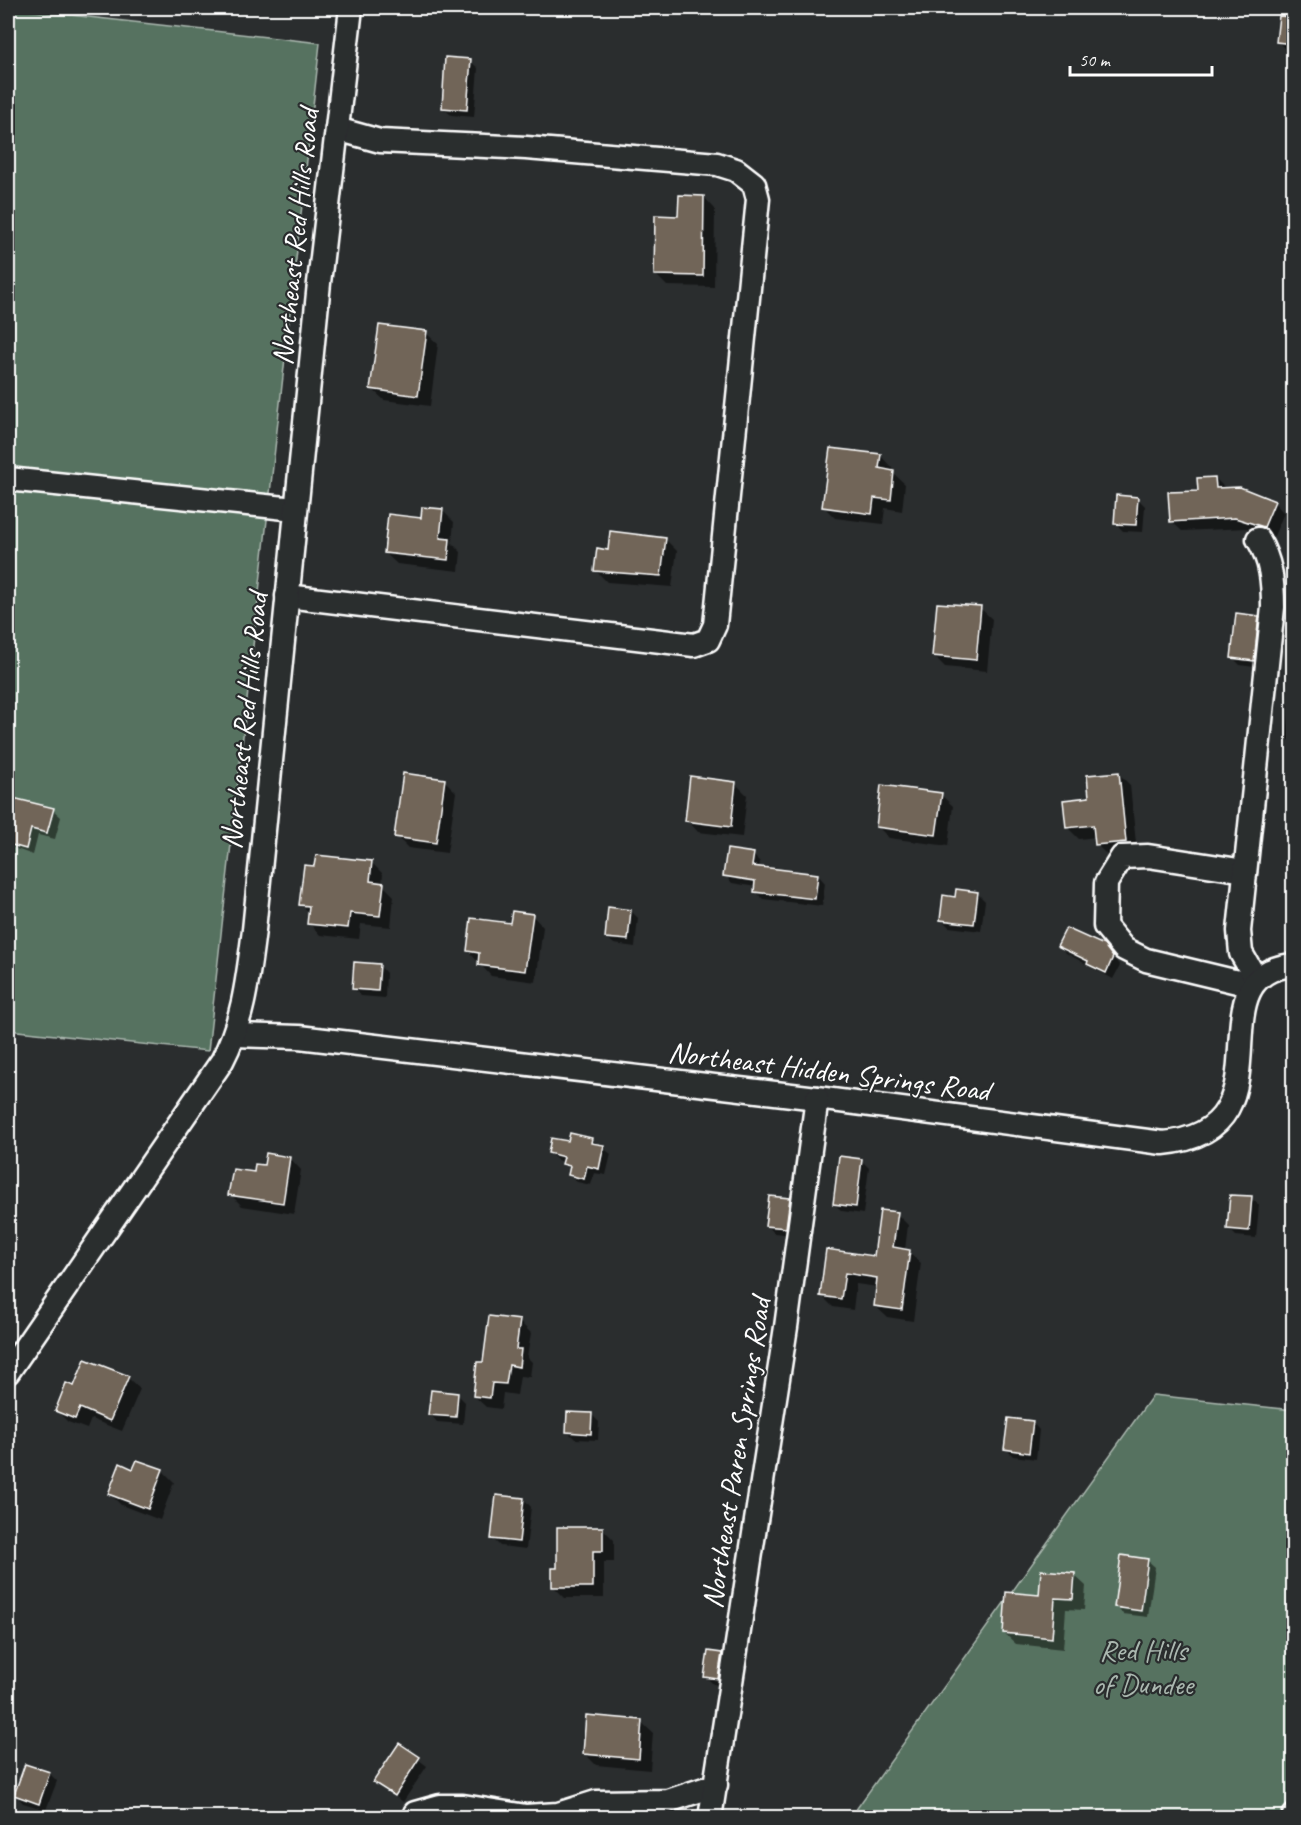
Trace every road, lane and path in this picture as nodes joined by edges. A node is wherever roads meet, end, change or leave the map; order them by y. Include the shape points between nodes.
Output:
1 (351, 8) edge
2 (337, 129) junction
3 (8, 479) edge
4 (295, 509) junction
5 (1258, 538) dead end
6 (287, 596) junction
7 (1245, 870) junction
8 (1293, 965) edge
9 (1253, 982) junction
10 (235, 1035) junction
11 (818, 1098) junction
12 (8, 1372) edge
13 (716, 1785) junction
14 (415, 1813) dead end
15 (710, 1818) edge

1 - 2 street, Northeast Red Hills Road
2 - 4 street, Northeast Red Hills Road
2 - 6 street via 380,141 676,159 736,170 754,184 758,199 715,625 708,640 694,645
3 - 4 street
4 - 6 street, Northeast Red Hills Road
5 - 7 street via 1273,579 1273,607
6 - 10 street, Northeast Red Hills Road via 254,930
7 - 9 street via 1239,932 1241,953
7 - 9 street via 1148,856 1122,857 1106,883 1105,926 1124,949 1146,960
8 - 9 street via 1271,970
9 - 11 street, Northeast Hidden Springs Road via 1245,1004 1233,1096 1210,1130 1184,1141 1143,1142
10 - 11 street, Northeast Hidden Springs Road via 299,1037
10 - 12 street, Northeast Red Hills Road via 222,1061
11 - 13 street, Northeast Paren Springs Road
13 - 14 street via 668,1801 596,1802 558,1814 526,1816 463,1806 440,1806
13 - 15 street, Northeast Paren Springs Road

